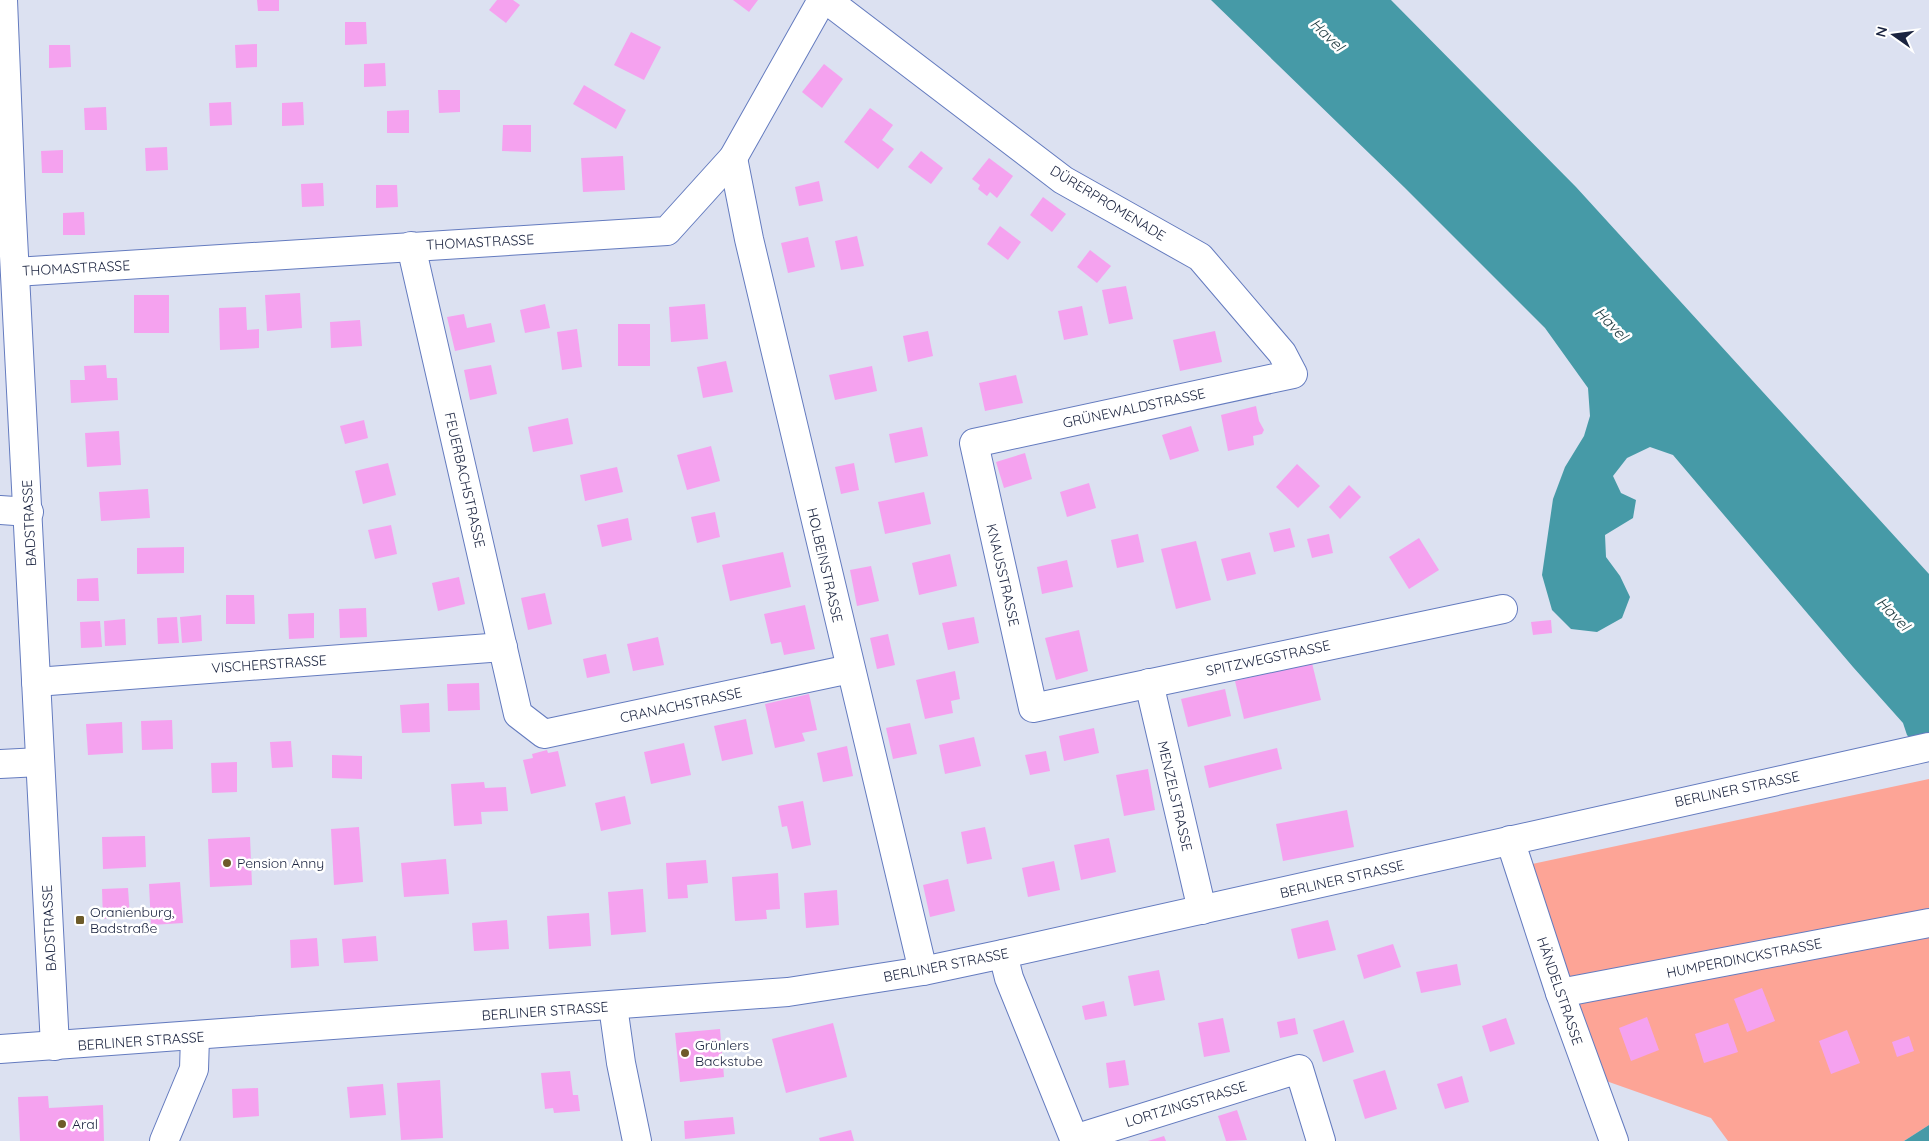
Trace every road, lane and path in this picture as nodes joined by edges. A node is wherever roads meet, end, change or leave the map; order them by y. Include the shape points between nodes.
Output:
1 (3, 0) edge
2 (822, 0) edge
3 (827, 0) edge
4 (733, 158) junction
5 (5, 198) edge
6 (411, 246) junction
7 (15, 272) junction
8 (1294, 374) joint
9 (974, 443) joint
10 (0, 510) edge
11 (29, 512) junction
12 (1503, 609) dead end
13 (503, 647) junction
14 (850, 670) junction
15 (36, 682) junction
16 (1149, 683) junction
17 (1033, 708) joint
18 (518, 714) joint
19 (1929, 747) edge
20 (40, 762) junction
21 (0, 764) edge
22 (1510, 840) junction
23 (1202, 910) junction
24 (1929, 923) edge
25 (1003, 954) junction
26 (923, 971) junction
27 (1560, 993) junction
28 (613, 1006) junction
29 (196, 1037) junction
30 (55, 1046) junction
31 (0, 1050) edge
32 (1074, 1140) edge
33 (164, 1141) edge
34 (638, 1141) edge
35 (1321, 1141) edge
36 (1614, 1141) edge

1 - 5 street, BADSTRASSE
2 - 4 street, THOMASTRASSE
3 - 8 street, DÜRERPROMENADE via 1064,180 1200,257 1282,353
4 - 6 street, THOMASTRASSE via 667,231
4 - 14 street, HOLBEINSTRASSE
5 - 7 street, BADSTRASSE
6 - 7 street, THOMASTRASSE
6 - 13 street, FEUERBACHSTRASSE
7 - 11 street, BADSTRASSE
8 - 9 street, GRÜNEWALDSTRASSE
9 - 17 street, KNAUSSTRASSE
10 - 11 street
11 - 15 street, BADSTRASSE
12 - 16 street, SPITZWEGSTRASSE
13 - 15 street, VISCHERSTRASSE
13 - 18 street, FEUERBACHSTRASSE
14 - 18 street, CRANACHSTRASSE via 544,734
14 - 26 street, HOLBEINSTRASSE
15 - 20 street, BADSTRASSE
16 - 17 street, SPITZWEGSTRASSE
16 - 23 street, MENZELSTRASSE
19 - 22 street, BERLINER STRASSE
20 - 21 street
20 - 30 street, BADSTRASSE
22 - 23 street, BERLINER STRASSE
22 - 27 street, HÄNDELSTRASSE
23 - 25 street, BERLINER STRASSE
24 - 27 street, HUMPERDINCKSTRASSE
25 - 26 street, BERLINER STRASSE
25 - 32 street via 1009,978
26 - 28 street, BERLINER STRASSE via 788,992
27 - 36 street, HÄNDELSTRASSE
28 - 29 street, BERLINER STRASSE
28 - 34 street via 620,1063
29 - 30 street, BERLINER STRASSE
29 - 33 street via 194,1069
30 - 31 street, BERLINER STRASSE
32 - 35 street, LORTZINGSTRASSE via 1298,1069

